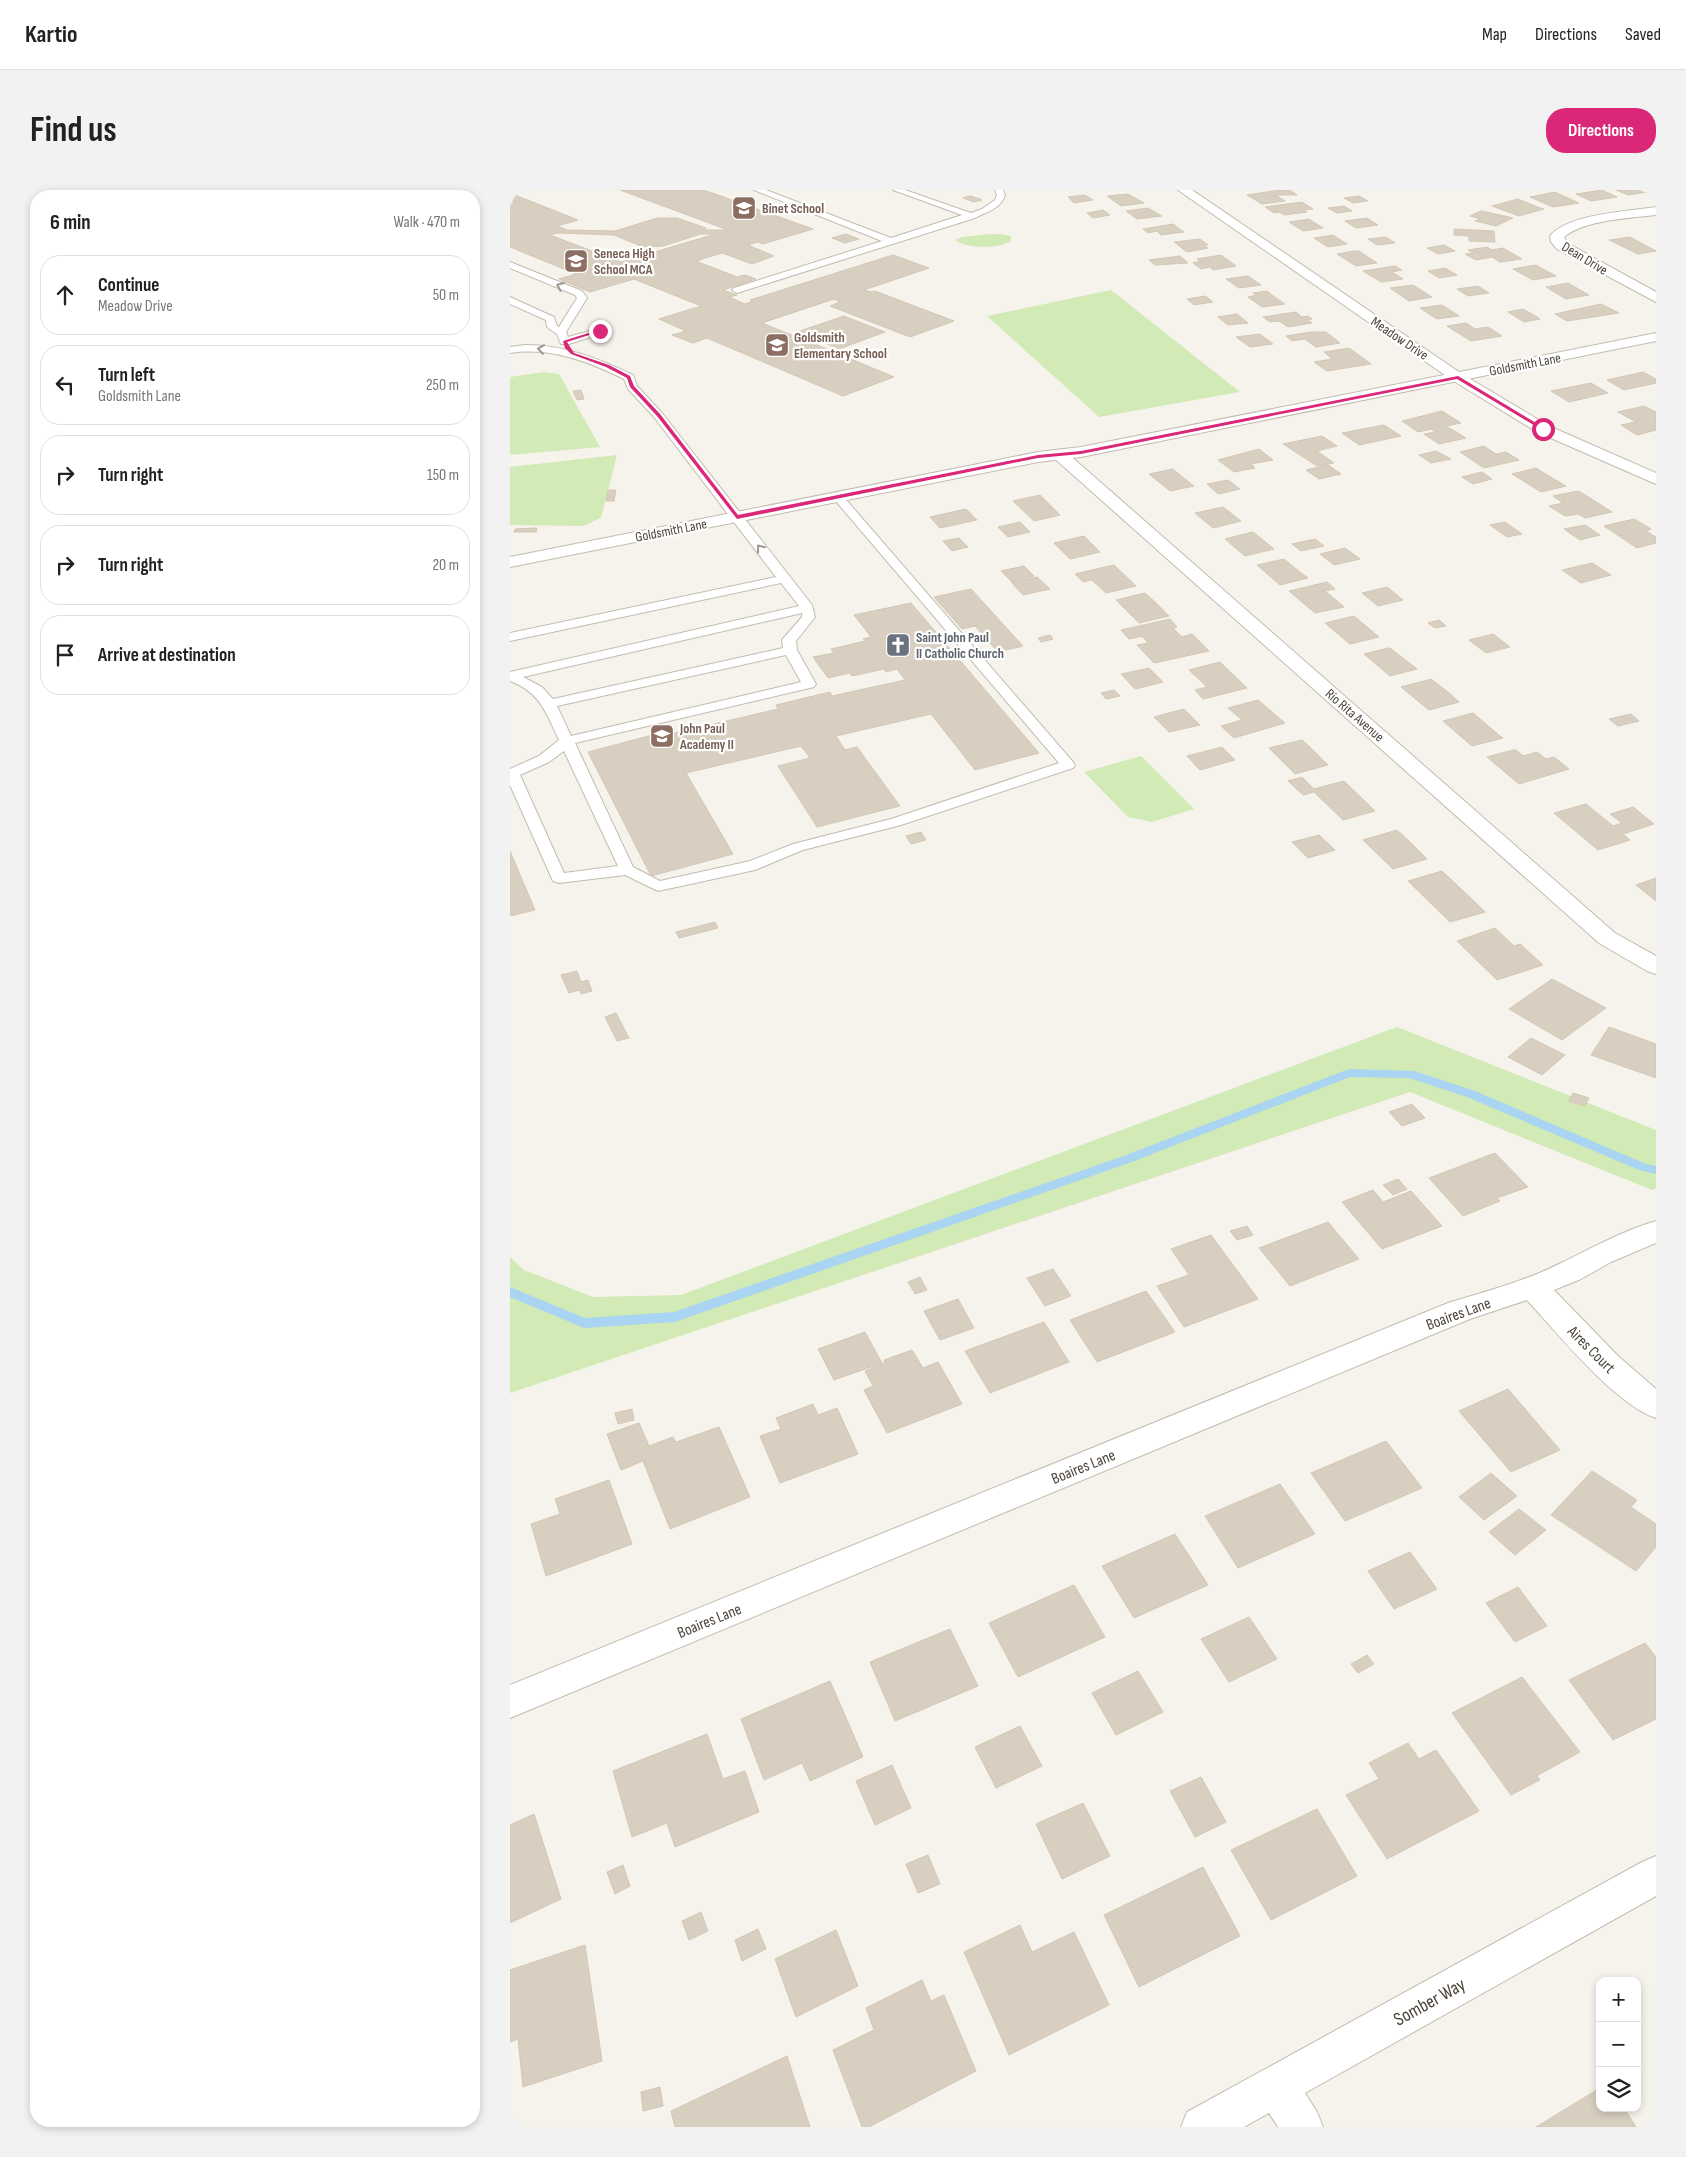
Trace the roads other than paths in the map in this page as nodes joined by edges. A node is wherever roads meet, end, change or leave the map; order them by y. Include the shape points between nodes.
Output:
1 (758, 190) edge
2 (897, 190) edge
3 (999, 190) edge
4 (1184, 190) edge
5 (1656, 211) edge
6 (972, 216) junction
7 (891, 241) junction
8 (510, 265) edge
9 (737, 290) dead end
10 (1656, 298) edge
11 (510, 300) edge
12 (600, 331) dead end
13 (563, 337) junction
14 (1656, 338) edge
15 (510, 350) edge
16 (572, 354) junction
17 (510, 357) edge
18 (525, 359) dead end
19 (1458, 377) junction
20 (617, 384) dead end
21 (632, 386) junction
22 (1060, 454) junction
23 (1656, 479) edge
24 (838, 497) junction
25 (737, 517) junction
26 (510, 562) edge
27 (784, 579) junction
28 (807, 608) junction
29 (510, 637) edge
30 (790, 650) junction
31 (510, 676) edge
32 (549, 704) junction
33 (567, 741) junction
34 (511, 773) edge
35 (627, 870) junction
36 (1656, 966) edge
37 (1656, 1231) edge
38 (1533, 1287) junction
39 (1656, 1406) edge
40 (510, 1702) edge
41 (1656, 1875) edge
42 (1276, 2086) junction
43 (1202, 2127) edge
44 (1302, 2127) edge

1 - 7 lane
2 - 6 lane
3 - 6 lane via 999,201
4 - 19 street, Meadow Drive
5 - 10 street, Dean Drive via 1579,224 1564,229 1557,236 1562,246
6 - 7 lane
7 - 9 lane
13 -> 8 lane via 582,298
11 - 13 lane via 551,319 552,328
12 - 13 lane
13 - 16 lane
14 - 19 street, Goldsmith Lane
16 -> 15 lane via 530,347
16 - 21 lane via 608,366 628,377
17 - 18 lane
19 - 22 street, Goldsmith Lane
19 - 23 street, Meadow Drive via 1543,429
20 - 21 lane
21 - 25 lane
22 - 24 street, Goldsmith Lane
22 - 36 street, Rio Rita Avenue via 1608,938
24 - 25 street, Goldsmith Lane
24 - 35 lane via 1068,765 896,822 798,848 755,865 658,886
25 - 26 street, Goldsmith Lane
27 -> 25 lane
27 - 28 lane
27 - 29 lane
28 - 30 lane via 809,617 789,640
28 - 31 lane
30 - 32 lane
30 - 33 lane via 808,684
31 - 32 lane via 528,682
32 - 33 lane
33 - 34 lane via 544,759
33 - 35 lane
34 - 35 lane via 559,878
37 - 38 street, Boaires Lane
38 - 39 street, Aires Court via 1596,1355
38 - 40 street, Boaires Lane via 1450,1314
41 - 42 street, Somber Way
42 - 43 street, Somber Way
42 - 44 street

